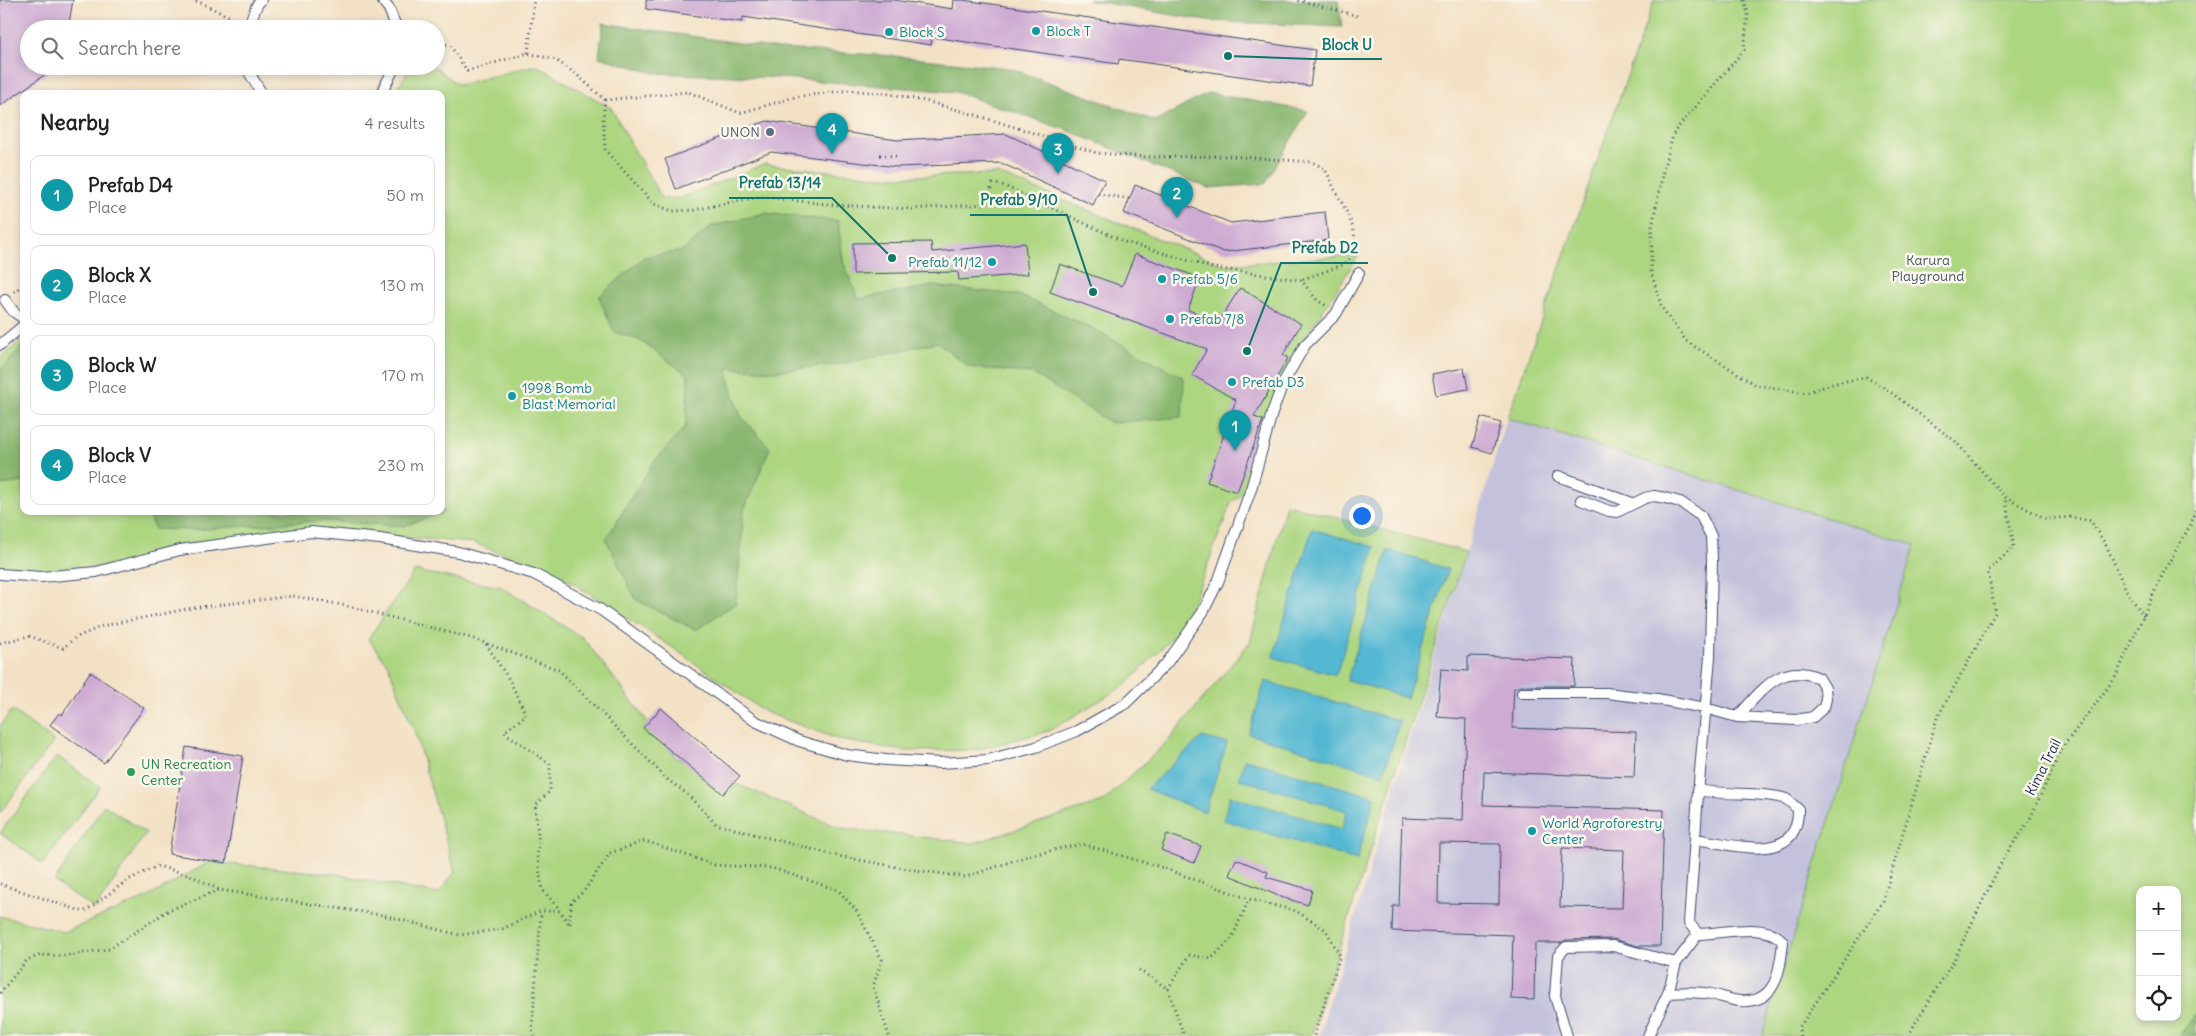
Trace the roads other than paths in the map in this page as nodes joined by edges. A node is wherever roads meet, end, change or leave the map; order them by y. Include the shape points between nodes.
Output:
1 (261, 0) edge
2 (382, 0) edge
3 (251, 20) edge
4 (393, 20) edge
5 (251, 75) edge
6 (390, 75) edge
7 (260, 90) edge
8 (382, 90) edge
9 (1359, 273) dead end
10 (6, 300) dead end
11 (20, 316) edge
12 (20, 328) edge
13 (0, 345) edge
14 (1558, 476) dead end
15 (1581, 500) dead end
16 (1632, 503) junction
17 (0, 574) edge
18 (1522, 693) dead end
19 (1705, 708) junction
20 (1737, 717) junction
21 (1698, 790) junction
22 (1695, 838) junction
23 (1698, 934) junction
24 (1676, 963) junction
25 (1668, 993) junction
26 (1567, 1036) edge
27 (1648, 1036) edge

1 - 3 lane
2 - 4 lane
5 - 7 lane
6 - 8 lane
9 - 17 lane via 1336,314 1305,345 1283,382 1251,489 1218,582 1203,612 1166,664 1125,704 1078,731 988,760 941,763 886,760 847,755 799,742 756,721 601,610 534,574 458,552 311,532 180,550 96,572 40,577
10 - 11 lane
12 - 13 lane
14 - 16 lane
15 - 16 lane via 1617,512
16 - 19 lane via 1654,496 1680,502 1701,516 1711,536 1710,657
18 - 19 lane via 1606,694
19 - 20 lane
19 - 21 lane
20 - 20 lane via 1796,720 1813,717 1824,707 1824,688 1819,678 1812,675 1786,674 1771,681
21 - 22 lane
21 - 22 lane via 1788,800 1798,809 1798,823 1791,836 1767,847 1740,847
22 - 23 lane via 1689,923
23 - 24 lane
23 - 25 lane via 1751,930 1778,935 1783,942 1772,988 1764,997 1740,1002 1695,992
24 - 25 lane
24 - 26 lane via 1613,946 1566,947 1558,956 1555,996
25 - 27 lane

